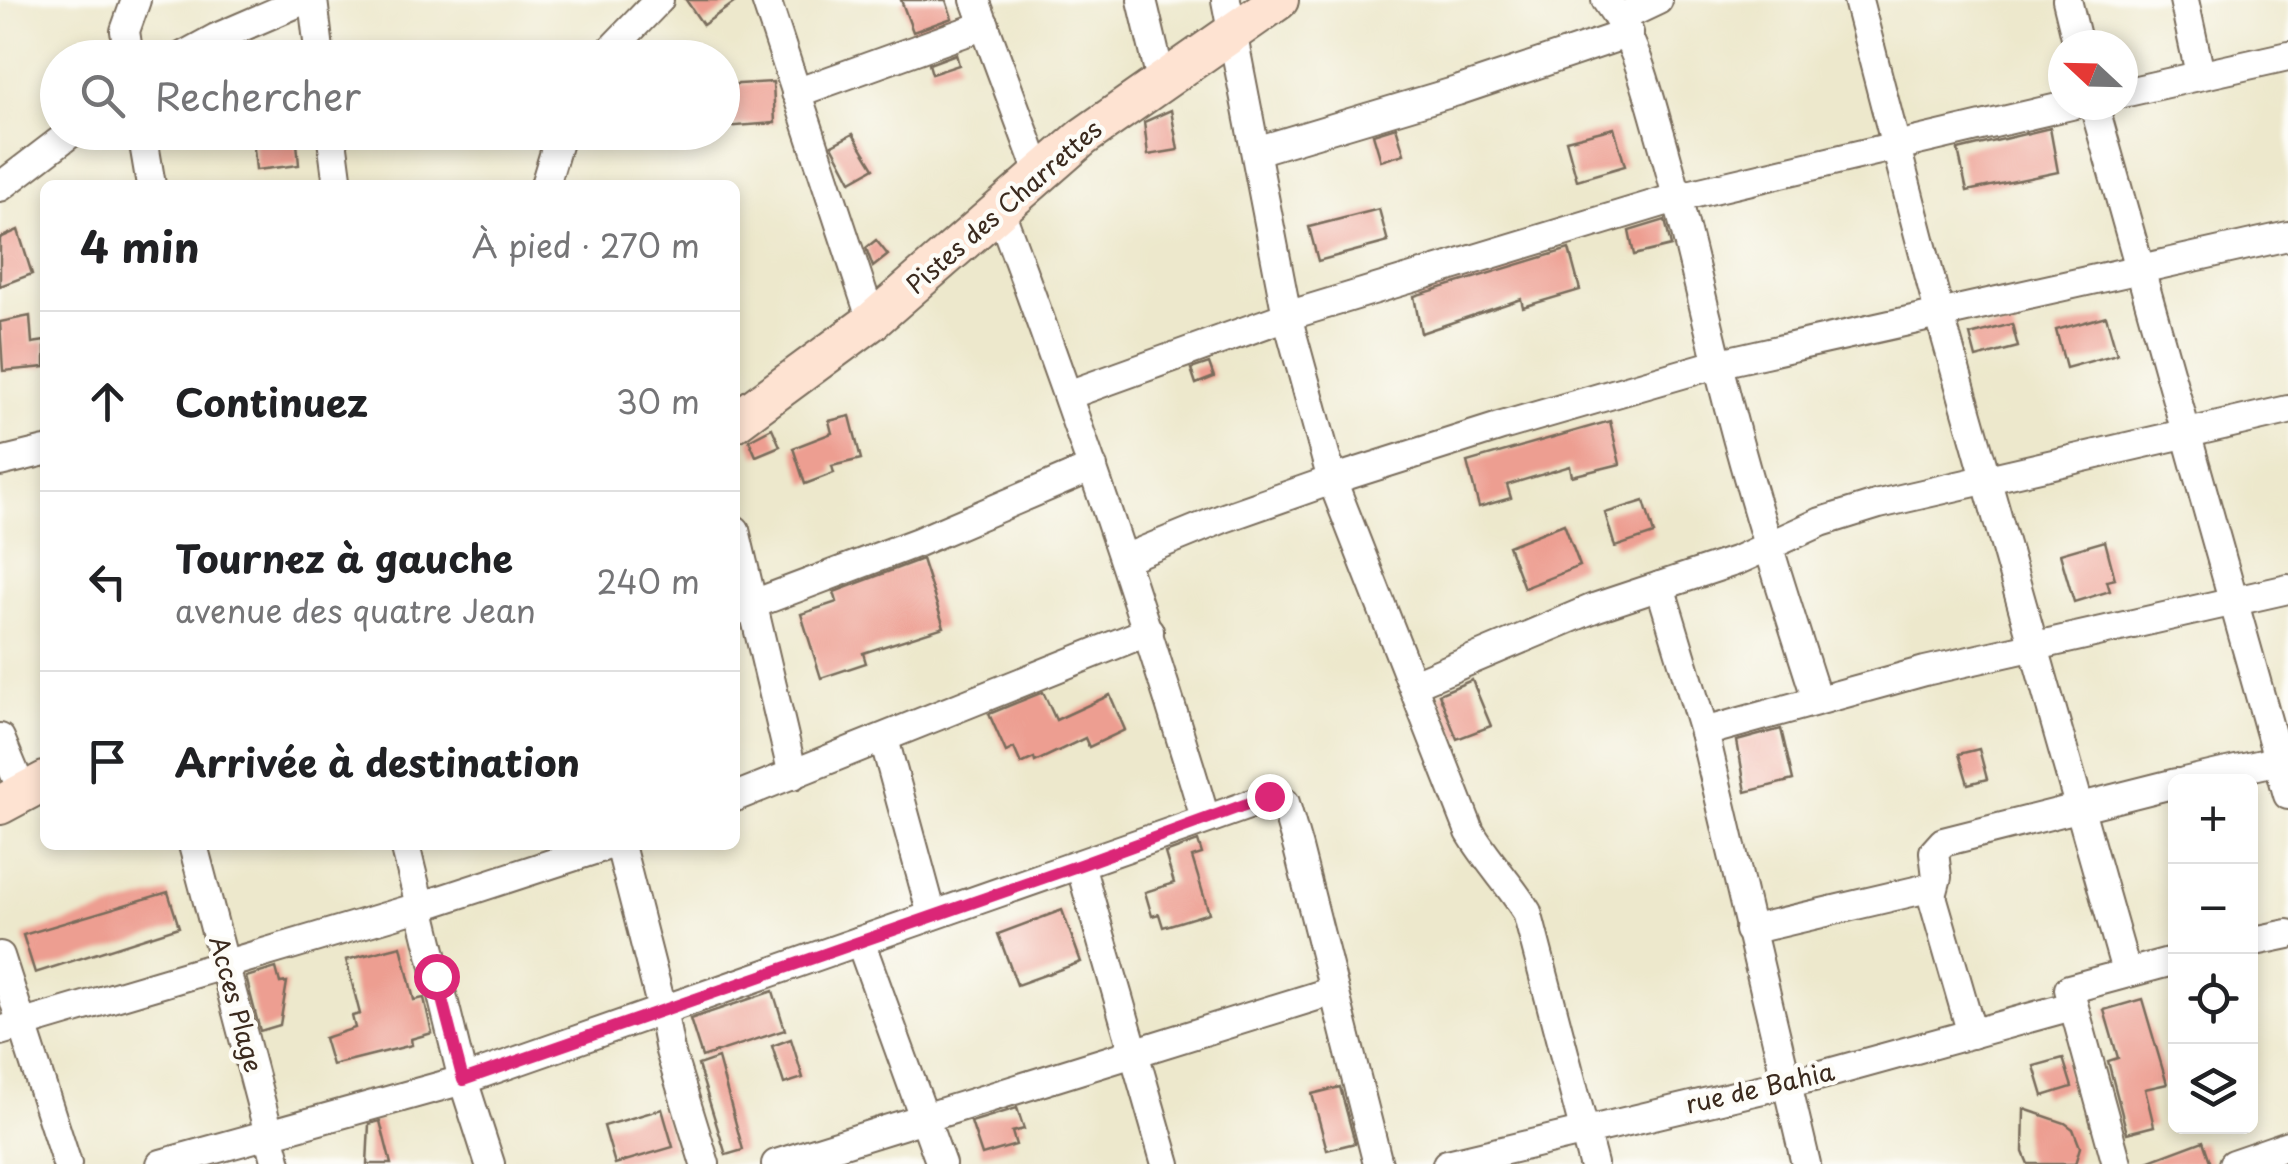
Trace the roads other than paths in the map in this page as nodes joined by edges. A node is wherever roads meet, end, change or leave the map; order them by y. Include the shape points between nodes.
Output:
1 (136, 0) edge
2 (304, 0) edge
3 (312, 0) edge
4 (660, 0) edge
5 (766, 0) edge
6 (1142, 0) edge
7 (1280, 0) edge
8 (1658, 0) edge
9 (1858, 0) edge
10 (2067, 0) edge
11 (2184, 0) edge
12 (980, 13) edge
13 (1229, 15) edge
14 (1618, 17) edge
15 (2074, 30) edge
16 (126, 40) edge
17 (218, 40) edge
18 (318, 40) edge
19 (621, 40) edge
20 (2288, 56) edge
21 (2200, 74) junction
22 (1161, 80) junction
23 (2138, 89) edge
24 (796, 93) junction
25 (2048, 110) edge
26 (2098, 120) edge
27 (1896, 144) junction
28 (48, 150) edge
29 (145, 150) edge
30 (333, 150) edge
31 (556, 150) edge
32 (1256, 151) junction
33 (1039, 173) junction
34 (150, 180) edge
35 (337, 180) edge
36 (547, 180) edge
37 (0, 186) edge
38 (1678, 197) junction
39 (999, 208) junction
40 (2288, 236) edge
41 (2140, 269) junction
42 (1287, 316) junction
43 (1940, 316) junction
44 (872, 321) junction
45 (1720, 364) junction
46 (1068, 395) junction
47 (2288, 410) edge
48 (740, 418) edge
49 (2186, 434) junction
50 (40, 452) edge
51 (0, 462) edge
52 (1093, 467) junction
53 (1332, 480) junction
54 (1987, 480) junction
55 (1768, 548) junction
56 (1124, 559) junction
57 (740, 573) edge
58 (1660, 586) junction
59 (2288, 589) edge
60 (2233, 603) junction
61 (744, 608) edge
62 (1149, 631) junction
63 (2032, 646) junction
64 (1414, 684) junction
65 (1817, 700) junction
66 (1704, 732) junction
67 (0, 738) edge
68 (884, 739) junction
69 (2283, 759) edge
70 (2218, 774) edge
71 (793, 775) junction
72 (2168, 786) edge
73 (23, 793) edge
74 (740, 795) edge
75 (2288, 795) edge
76 (2078, 806) junction
77 (1206, 818) junction
78 (194, 850) edge
79 (406, 850) edge
80 (594, 850) edge
81 (621, 850) edge
82 (1080, 865) junction
83 (1932, 896) junction
84 (419, 907) junction
85 (932, 915) junction
86 (1749, 930) junction
87 (2288, 934) edge
88 (2258, 940) edge
89 (860, 941) junction
90 (0, 956) edge
91 (2168, 962) edge
92 (226, 964) junction
93 (2126, 972) junction
94 (1334, 991) junction
95 (2072, 1006) junction
96 (662, 1009) junction
97 (11, 1027) edge
98 (1972, 1034) junction
99 (1136, 1052) junction
100 (463, 1080) junction
101 (1785, 1084) junction
102 (926, 1115) junction
103 (1584, 1130) junction
104 (270, 1135) junction
105 (2288, 1145) edge
106 (67, 1164) edge
107 (161, 1164) edge
108 (277, 1164) edge
109 (490, 1164) edge
110 (705, 1164) edge
111 (776, 1164) edge
112 (941, 1164) edge
113 (1166, 1164) edge
114 (1378, 1164) edge
115 (1447, 1164) edge
116 (1593, 1164) edge
117 (1806, 1164) edge
118 (2116, 1164) edge
119 (2233, 1164) edge

1 - 16 street
2 - 17 street
3 - 18 street
4 - 19 street
5 - 24 street
6 - 22 street
7 - 13 main road, Pistes des Charrettes
8 - 14 street
9 - 27 street
10 - 15 street
11 - 21 street
12 - 24 street
12 - 33 street
13 - 22 main road, Pistes des Charrettes
13 - 32 street
14 - 32 street via 1457,91
14 - 38 street
20 - 21 street
21 - 23 street
22 - 33 main road, Pistes des Charrettes
24 - 44 street
25 - 27 street
26 - 41 street
27 - 38 street
27 - 43 street
28 - 37 street
29 - 34 street
30 - 35 street
31 - 36 street
32 - 42 street
33 - 39 main road, Pistes des Charrettes
38 - 42 street
38 - 45 street
39 - 44 main road, Pistes des Charrettes
39 - 46 street
40 - 41 street
41 - 43 street
41 - 49 street
42 - 46 street
42 - 53 street
43 - 45 street
43 - 54 street
44 - 48 main road, Pistes des Charrettes
45 - 53 street
45 - 55 street
46 - 52 street
47 - 49 street
49 - 54 street
49 - 60 street
50 - 51 street
52 - 56 street
52 - 61 street
53 - 56 street
53 - 64 street
54 - 55 street via 1820,522
54 - 63 street
55 - 58 street
55 - 65 street
56 - 62 street
57 - 61 street
58 - 64 street
58 - 66 street
59 - 60 street
60 - 63 street
60 - 69 street
61 - 71 street
62 - 68 street
62 - 77 street
63 - 65 street
63 - 76 street
64 - 103 street via 1470,832 1526,912
65 - 66 street
66 - 86 street
67 - 73 street
68 - 71 street
68 - 85 street
69 - 70 street
69 - 75 street
71 - 74 street
72 - 76 street
76 - 83 street via 1939,845
76 - 93 street
77 - 82 street
77 - 94 street via 1269,796 1285,804
78 - 92 street, Acces Plage
79 - 84 street
80 - 84 street
81 - 96 street
82 - 85 street
82 - 99 street
83 - 86 street via 1916,889
83 - 98 street
84 - 92 street
84 - 100 street
85 - 89 street
86 - 101 street
87 - 88 street
89 - 96 street
89 - 102 street
90 - 97 street
91 - 93 street
92 - 97 street
92 - 104 street, Acces Plage
93 - 95 street via 2070,988
94 - 99 street
94 - 114 street
95 - 98 street, rue de Bahia
95 - 118 street
96 - 100 street
96 - 110 street
97 - 106 street
98 - 101 street, rue de Bahia
99 - 102 street
99 - 113 street
100 - 104 street
100 - 109 street
101 - 103 street, rue de Bahia
101 - 117 street
102 - 111 street
102 - 112 street
103 - 115 street, rue de Bahia
103 - 116 street
104 - 107 street
104 - 108 street, Acces Plage
105 - 119 street

